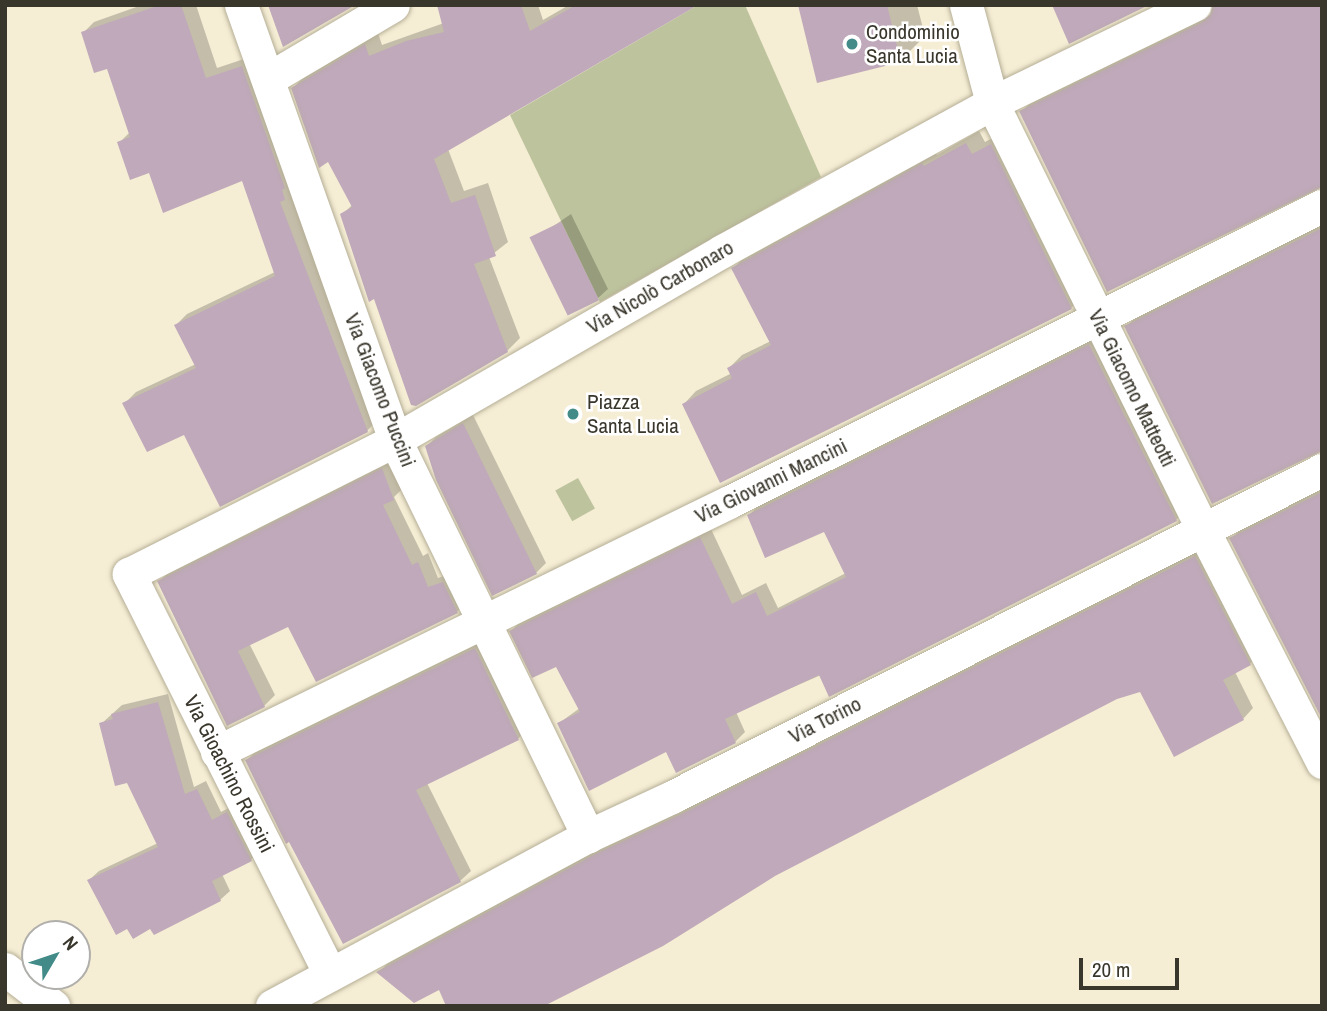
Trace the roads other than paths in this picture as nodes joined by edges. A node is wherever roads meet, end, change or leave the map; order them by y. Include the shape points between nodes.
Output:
1 (241, 5) edge
2 (393, 5) edge
3 (965, 5) edge
4 (1194, 5) edge
5 (268, 79) junction
6 (992, 103) junction
7 (1322, 206) edge
8 (1097, 317) junction
9 (395, 440) junction
10 (1322, 470) edge
11 (1203, 530) junction
12 (129, 574) joint
13 (483, 622) junction
14 (1318, 745) edge
15 (217, 752) junction
16 (588, 836) junction
17 (5, 969) edge
18 (330, 974) junction
19 (53, 1006) edge
20 (272, 1006) edge

1 - 5 street, Via Giacomo Puccini
2 - 5 street
3 - 6 street, Via Giacomo Matteotti
4 - 6 street, Via Nicolò Carbonaro
5 - 9 street, Via Giacomo Puccini
6 - 8 street, Via Giacomo Matteotti
6 - 9 street, Via Nicolò Carbonaro via 722,251
7 - 8 street, Via Giovanni Mancini
8 - 11 street, Via Giacomo Matteotti
8 - 13 street, Via Giovanni Mancini
9 - 12 street, Via Nicolò Carbonaro
9 - 13 street, Via Giacomo Puccini
10 - 11 street, Via Torino
11 - 14 street, Via Giacomo Matteotti
11 - 16 street, Via Torino
12 - 15 street, Via Gioachino Rossini
13 - 15 street, Via Giovanni Mancini
13 - 16 street, Via Giacomo Puccini
15 - 18 street, Via Gioachino Rossini
16 - 18 street, Via Torino
17 - 19 street
18 - 20 street, Via Torino

